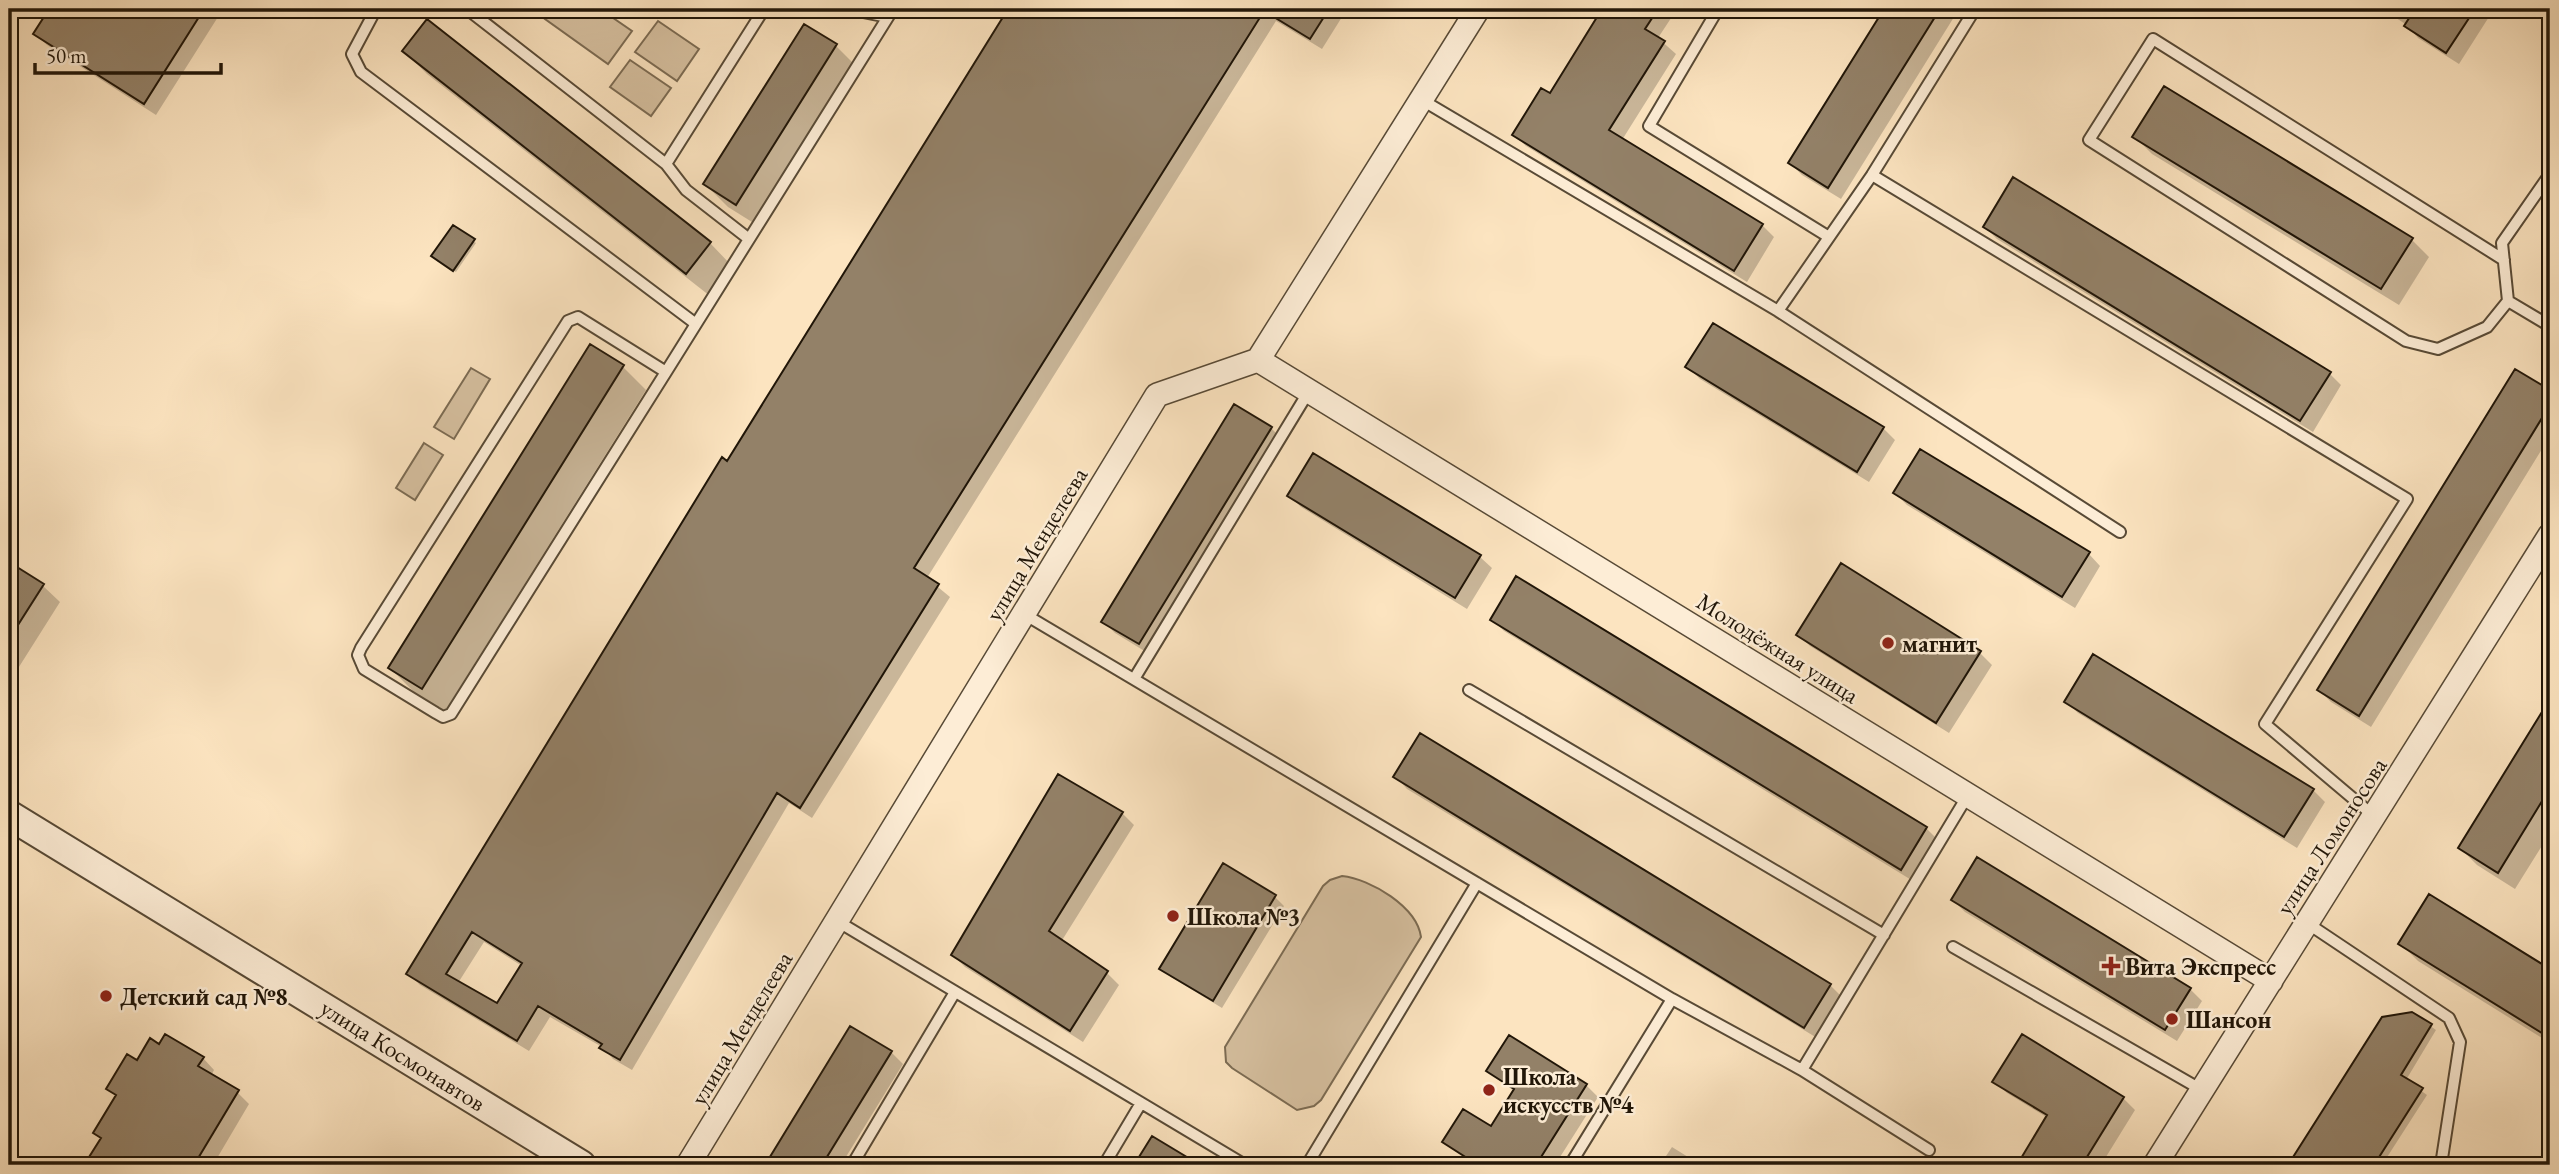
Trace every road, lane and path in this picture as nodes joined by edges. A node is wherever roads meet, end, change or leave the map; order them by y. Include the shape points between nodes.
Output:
1 (376, 9) edge
2 (467, 9) edge
3 (764, 9) edge
4 (848, 9) edge
5 (1478, 9) edge
6 (1718, 9) edge
7 (1975, 9) edge
8 (891, 13) edge
9 (1422, 100) junction
10 (666, 164) junction
11 (2550, 174) edge
12 (1872, 176) junction
13 (1829, 237) junction
14 (749, 239) junction
15 (2504, 260) junction
16 (2508, 301) junction
17 (1778, 311) junction
18 (696, 324) junction
19 (2550, 326) edge
20 (1258, 360) junction
21 (666, 372) junction
22 (1309, 391) junction
23 (2120, 532) dead end
24 (2550, 535) edge
25 (1024, 614) junction
26 (1134, 679) junction
27 (1469, 690) dead end
28 (1968, 795) junction
29 (9, 816) edge
30 (2375, 817) junction
31 (1477, 883) junction
32 (837, 921) junction
33 (2307, 923) junction
34 (1884, 936) junction
35 (1953, 947) dead end
36 (2270, 981) junction
37 (955, 992) junction
38 (1672, 999) junction
39 (1802, 1070) junction
40 (2202, 1090) junction
41 (1141, 1103) junction
42 (1929, 1150) dead end
43 (857, 1164) edge
44 (581, 1165) edge
45 (688, 1165) edge
46 (1104, 1165) edge
47 (1245, 1165) edge
48 (1307, 1165) edge
49 (1570, 1165) edge
50 (2155, 1165) edge
51 (2441, 1165) edge

1 - 18 lane via 352,54 362,72
2 - 10 lane
3 - 10 lane
4 - 8 lane
5 - 9 street
6 - 13 lane via 1649,125
7 - 12 lane
8 - 14 lane
9 - 17 lane
9 - 20 street
10 - 14 lane via 686,190
11 - 15 lane via 2502,243
12 - 13 lane
12 - 30 lane via 2407,499 2265,724
13 - 17 lane
14 - 18 lane
15 - 16 lane
15 - 16 lane via 2153,39 2089,139 2406,341 2438,349 2487,327
16 - 19 lane
17 - 23 lane
18 - 21 lane
20 - 22 street, Молодёжная улица
20 - 25 street, улица Менделеева via 1157,395
21 - 21 lane via 451,714 443,717 364,669 358,655 361,648 568,321 578,317
22 - 26 lane
22 - 28 street, Молодёжная улица
24 - 30 street, улица Ломоносова
25 - 26 lane
25 - 32 street, улица Менделеева
26 - 31 lane
27 - 34 lane
28 - 34 lane
28 - 36 street, Молодёжная улица
29 - 44 street, улица Космонавтов
30 - 33 street, улица Ломоносова
31 - 38 lane
31 - 48 lane
32 - 37 lane
32 - 45 street, улица Менделеева
33 - 36 street, улица Ломоносова
33 - 51 lane via 2449,1018 2460,1042
34 - 39 lane
35 - 40 lane
36 - 40 street, улица Ломоносова
37 - 41 lane
37 - 43 lane
38 - 39 lane
38 - 49 lane
39 - 42 lane
40 - 50 street, улица Ломоносова
41 - 46 lane
41 - 47 lane

